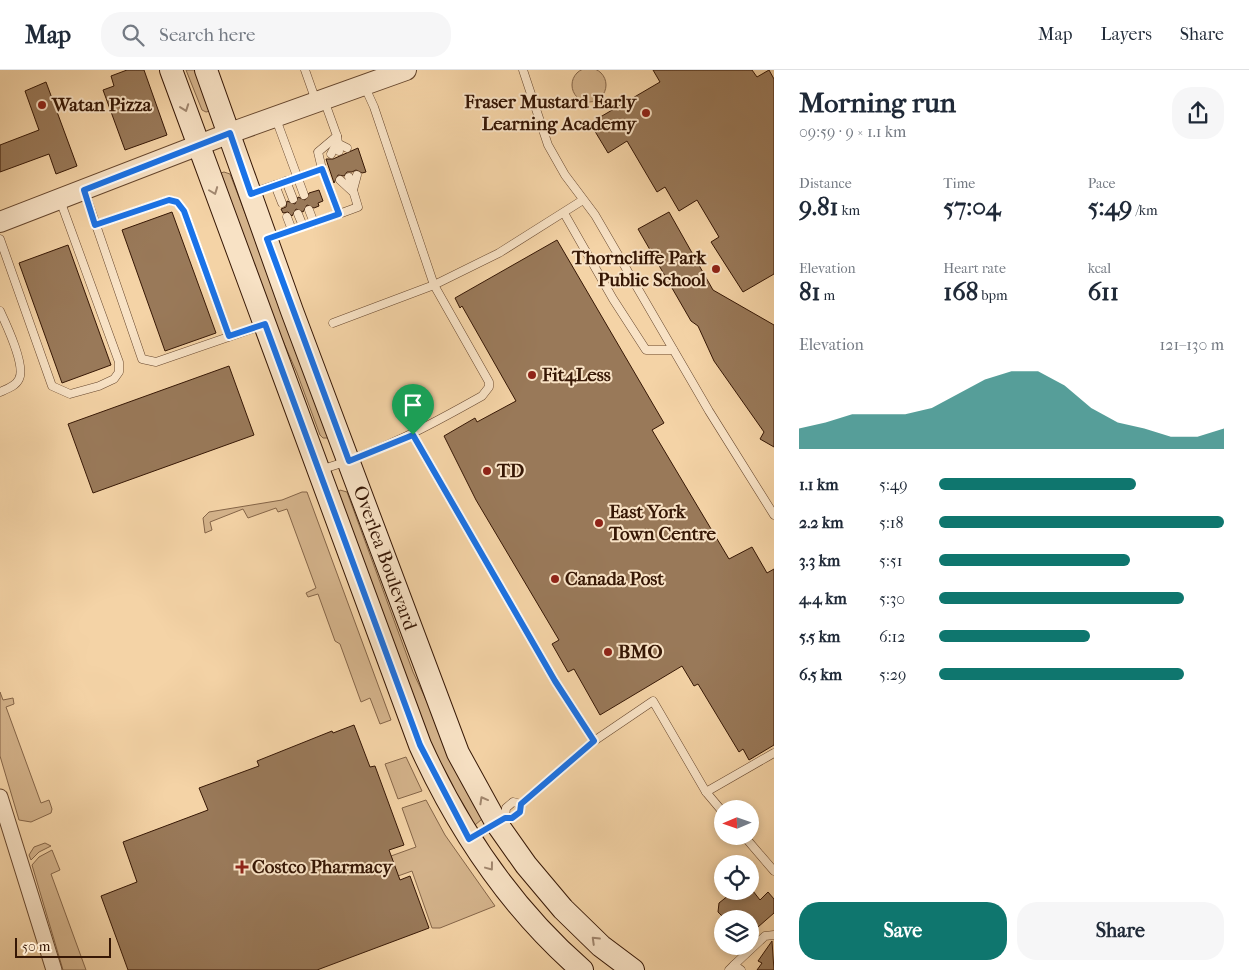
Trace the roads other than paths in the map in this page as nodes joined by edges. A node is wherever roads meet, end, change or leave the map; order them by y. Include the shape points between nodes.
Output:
1 (171, 70) edge
2 (206, 70) edge
3 (305, 70) edge
4 (406, 70) edge
5 (523, 70) edge
6 (364, 85) junction
7 (320, 100) junction
8 (275, 117) junction
9 (230, 133) junction
10 (340, 144) junction
11 (198, 146) junction
12 (331, 154) dead end
13 (322, 169) junction
14 (353, 176) dead end
15 (297, 178) junction
16 (340, 180) dead end
17 (286, 181) junction
18 (275, 185) junction
19 (84, 190) junction
20 (353, 192) junction
21 (251, 194) junction
22 (304, 195) dead end
23 (293, 199) dead end
24 (60, 200) junction
25 (583, 200) junction
26 (282, 203) dead end
27 (309, 210) dead end
28 (564, 213) junction
29 (298, 214) dead end
30 (339, 214) junction
31 (288, 218) dead end
32 (0, 222) edge
33 (314, 222) junction
34 (95, 225) junction
35 (303, 226) junction
36 (292, 230) junction
37 (0, 239) edge
38 (267, 239) junction
39 (434, 286) junction
40 (0, 311) edge
41 (334, 322) dead end
42 (265, 324) junction
43 (229, 336) junction
44 (673, 350) junction
45 (0, 392) edge
46 (413, 435) junction
47 (349, 461) junction
48 (318, 471) junction
49 (774, 515) edge
50 (594, 741) junction
51 (774, 753) edge
52 (706, 792) junction
53 (0, 797) edge
54 (714, 802) edge
55 (501, 821) junction
56 (469, 839) junction
57 (752, 845) edge
58 (774, 872) edge
59 (774, 935) edge
60 (732, 967) edge
61 (54, 970) edge
62 (582, 970) edge
63 (633, 970) edge
64 (741, 970) edge

1 -> 11 main road, Overlea Boulevard
2 - 9 main road, Overlea Boulevard
3 - 7 lane
4 - 6 street
5 - 25 lane via 548,145
6 - 7 street
6 - 39 lane
7 - 8 street
7 - 10 lane
8 - 9 street
8 - 15 lane
9 - 11 street
9 - 21 main road, Overlea Boulevard
10 - 12 lane
10 - 13 lane via 318,152
11 - 19 street
11 -> 42 main road, Overlea Boulevard
13 - 15 lane
13 - 30 lane
14 - 20 lane
15 - 17 lane
15 - 22 lane
16 - 20 lane
17 - 18 lane
17 - 23 lane
18 - 21 lane
18 - 26 lane
19 - 24 street
19 - 34 lane
20 - 30 lane via 358,207
21 - 38 main road, Overlea Boulevard
24 - 32 street
24 - 37 lane via 119,362 119,372 114,378 100,386 70,394 52,386
25 - 28 lane
25 - 44 lane via 595,215
27 - 33 lane
28 - 39 lane via 499,253
28 - 44 lane via 646,350
29 - 35 lane
30 - 33 lane
31 - 36 lane
33 - 35 lane
34 - 43 lane via 169,200 177,202 184,211
34 - 43 lane via 142,359 156,362
35 - 36 lane
36 - 38 lane
38 - 47 main road, Overlea Boulevard
39 - 41 lane
39 - 46 lane via 476,356 489,387 482,396
40 - 45 lane via 21,367 20,378 13,386
42 - 43 lane
42 - 48 main road, Overlea Boulevard
44 - 49 lane
46 - 47 lane
46 - 50 lane via 555,681
47 - 48 lane
55 -> 47 main road, Overlea Boulevard via 458,753
48 - 56 main road, Overlea Boulevard via 420,745
50 - 52 lane via 653,701
50 - 55 lane via 521,804 520,812
51 - 52 lane
52 - 54 lane
53 - 61 street
55 - 56 lane
63 -> 55 main road, Overlea Boulevard via 601,946 563,909 526,865
56 -> 62 main road, Overlea Boulevard via 546,937
57 - 58 lane
59 - 60 lane via 765,936
60 - 64 lane

